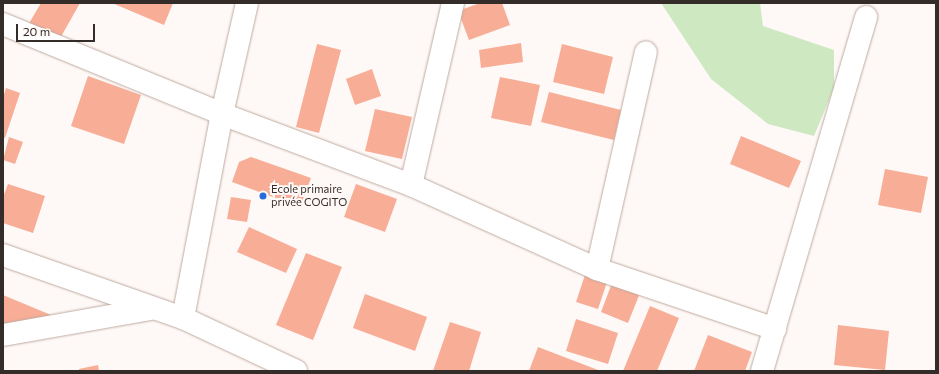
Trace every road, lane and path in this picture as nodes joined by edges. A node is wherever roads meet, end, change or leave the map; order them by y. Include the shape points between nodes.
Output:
1 (247, 3) edge
2 (453, 3) edge
3 (866, 17) dead end
4 (3, 24) edge
5 (646, 52) dead end
6 (222, 114) junction
7 (411, 186) junction
8 (3, 255) edge
9 (597, 270) junction
10 (152, 309) junction
11 (183, 318) junction
12 (774, 329) junction
13 (3, 335) edge
14 (296, 371) edge
15 (762, 371) edge

1 - 6 street
2 - 7 street
3 - 12 street
4 - 6 street
5 - 9 street
6 - 7 street
6 - 11 street
7 - 9 street
8 - 10 street
9 - 12 street
10 - 11 street
10 - 13 street
11 - 14 street
12 - 15 street

